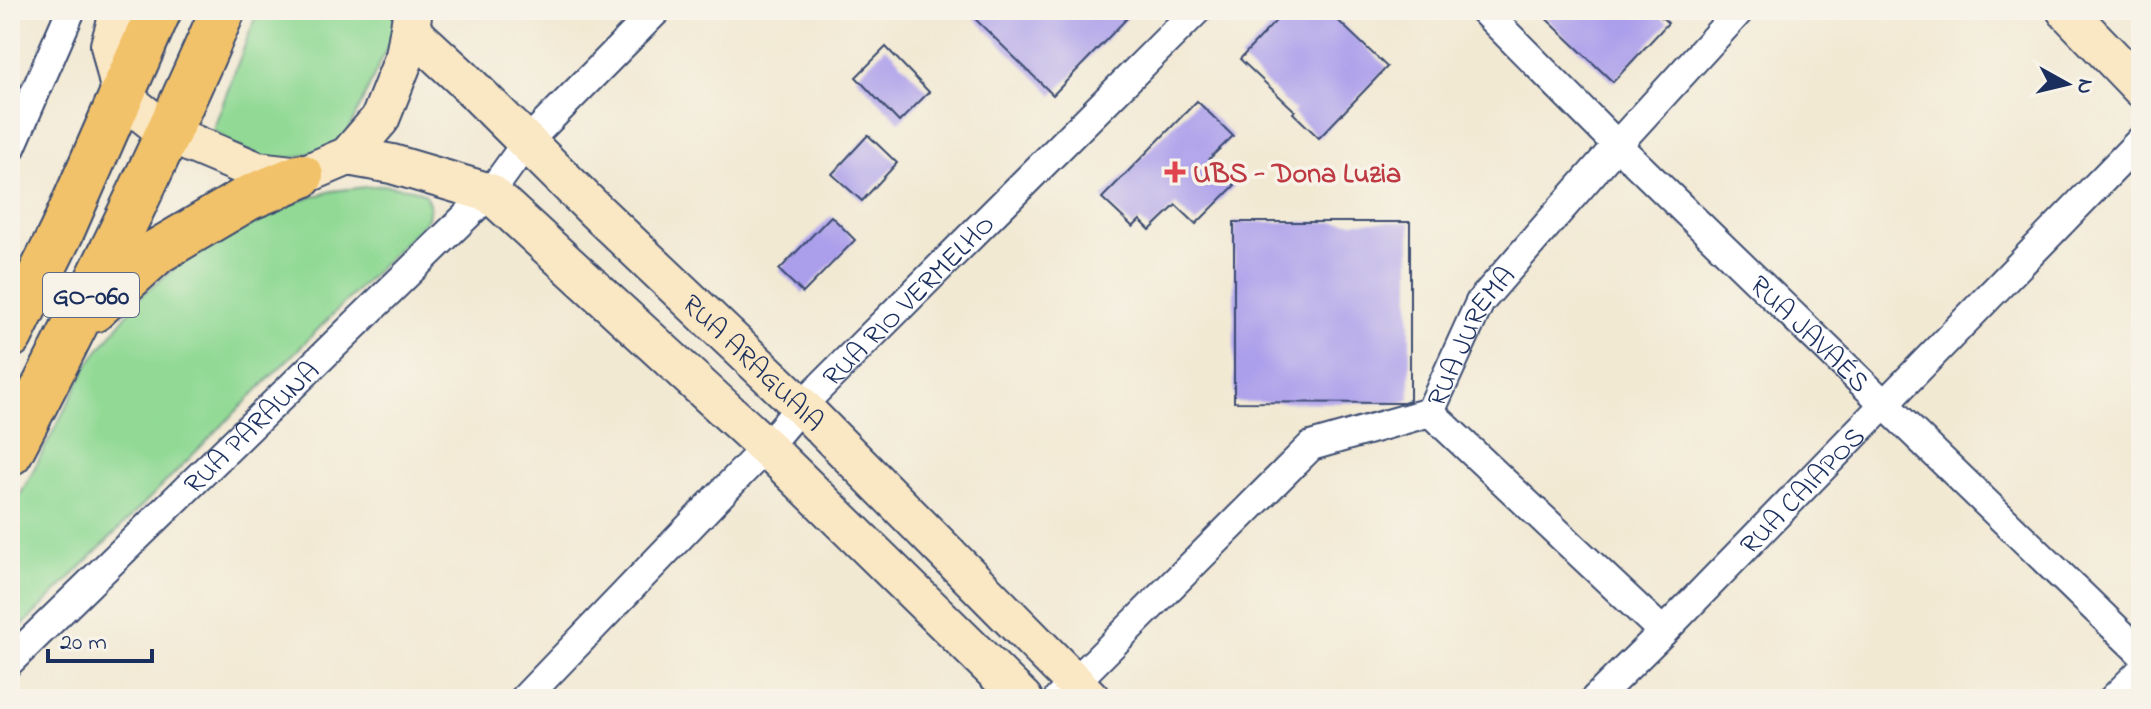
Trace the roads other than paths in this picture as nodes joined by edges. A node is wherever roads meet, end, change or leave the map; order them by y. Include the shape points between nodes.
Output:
1 (71, 10) edge
2 (159, 10) edge
3 (223, 10) edge
4 (657, 10) edge
5 (1197, 10) edge
6 (1483, 10) edge
7 (1740, 10) edge
8 (2066, 10) edge
9 (411, 20) edge
10 (115, 27) edge
11 (2141, 88) edge
12 (122, 97) junction
13 (169, 134) junction
14 (2141, 140) edge
15 (526, 143) junction
16 (1617, 145) junction
17 (10, 150) edge
18 (348, 156) junction
19 (301, 176) junction
20 (490, 193) junction
21 (62, 231) junction
22 (74, 329) junction
23 (10, 336) edge
24 (1885, 405) junction
25 (801, 406) junction
26 (1430, 412) junction
27 (766, 447) junction
28 (10, 453) edge
29 (1663, 632) junction
30 (2141, 653) edge
31 (10, 661) edge
32 (2141, 671) edge
33 (1075, 694) edge
34 (524, 699) edge
35 (1023, 699) edge
36 (1595, 699) edge
37 (2113, 699) edge

1 - 17 street
2 - 12 main road, GO-060
3 - 13 main road, GO-060
4 - 15 street, RUA PARAUNA
5 - 25 street, RUA RIO VERMELHO
6 - 16 street, RUA JAVAÉS
7 - 16 street, RUA JUREMA
8 - 11 main road
9 - 15 main road, RUA ARAGUAIA
9 - 18 main road via 405,56 380,119
10 - 12 main road
10 - 21 main road
12 - 13 main road
12 - 21 main road, GO-060
13 - 19 main road via 257,171
13 - 22 main road, GO-060
14 - 24 street, RUA CAIAPOS
15 - 20 street, RUA PARAUNA
15 - 25 main road, RUA ARAGUAIA
16 - 24 street, RUA JAVAÉS
16 - 26 street, RUA JUREMA via 1480,302
18 - 19 main road
18 - 20 main road, RUA ARAGUAIA
19 - 22 main road via 248,198 158,251
20 - 27 main road, RUA ARAGUAIA
20 - 31 street, RUA PARAUNA
21 - 23 main road, GO-060
22 - 28 main road, GO-060
24 - 29 street, RUA CAIAPOS
24 - 30 street, RUA JAVAÉS
25 - 27 street, RUA RIO VERMELHO
25 - 33 main road, RUA ARAGUAIA
26 - 29 street
26 - 33 street, RUA JUREMA via 1311,446
27 - 34 street, RUA RIO VERMELHO
27 - 35 main road, RUA ARAGUAIA
29 - 36 street, RUA CAIAPOS
32 - 37 street

